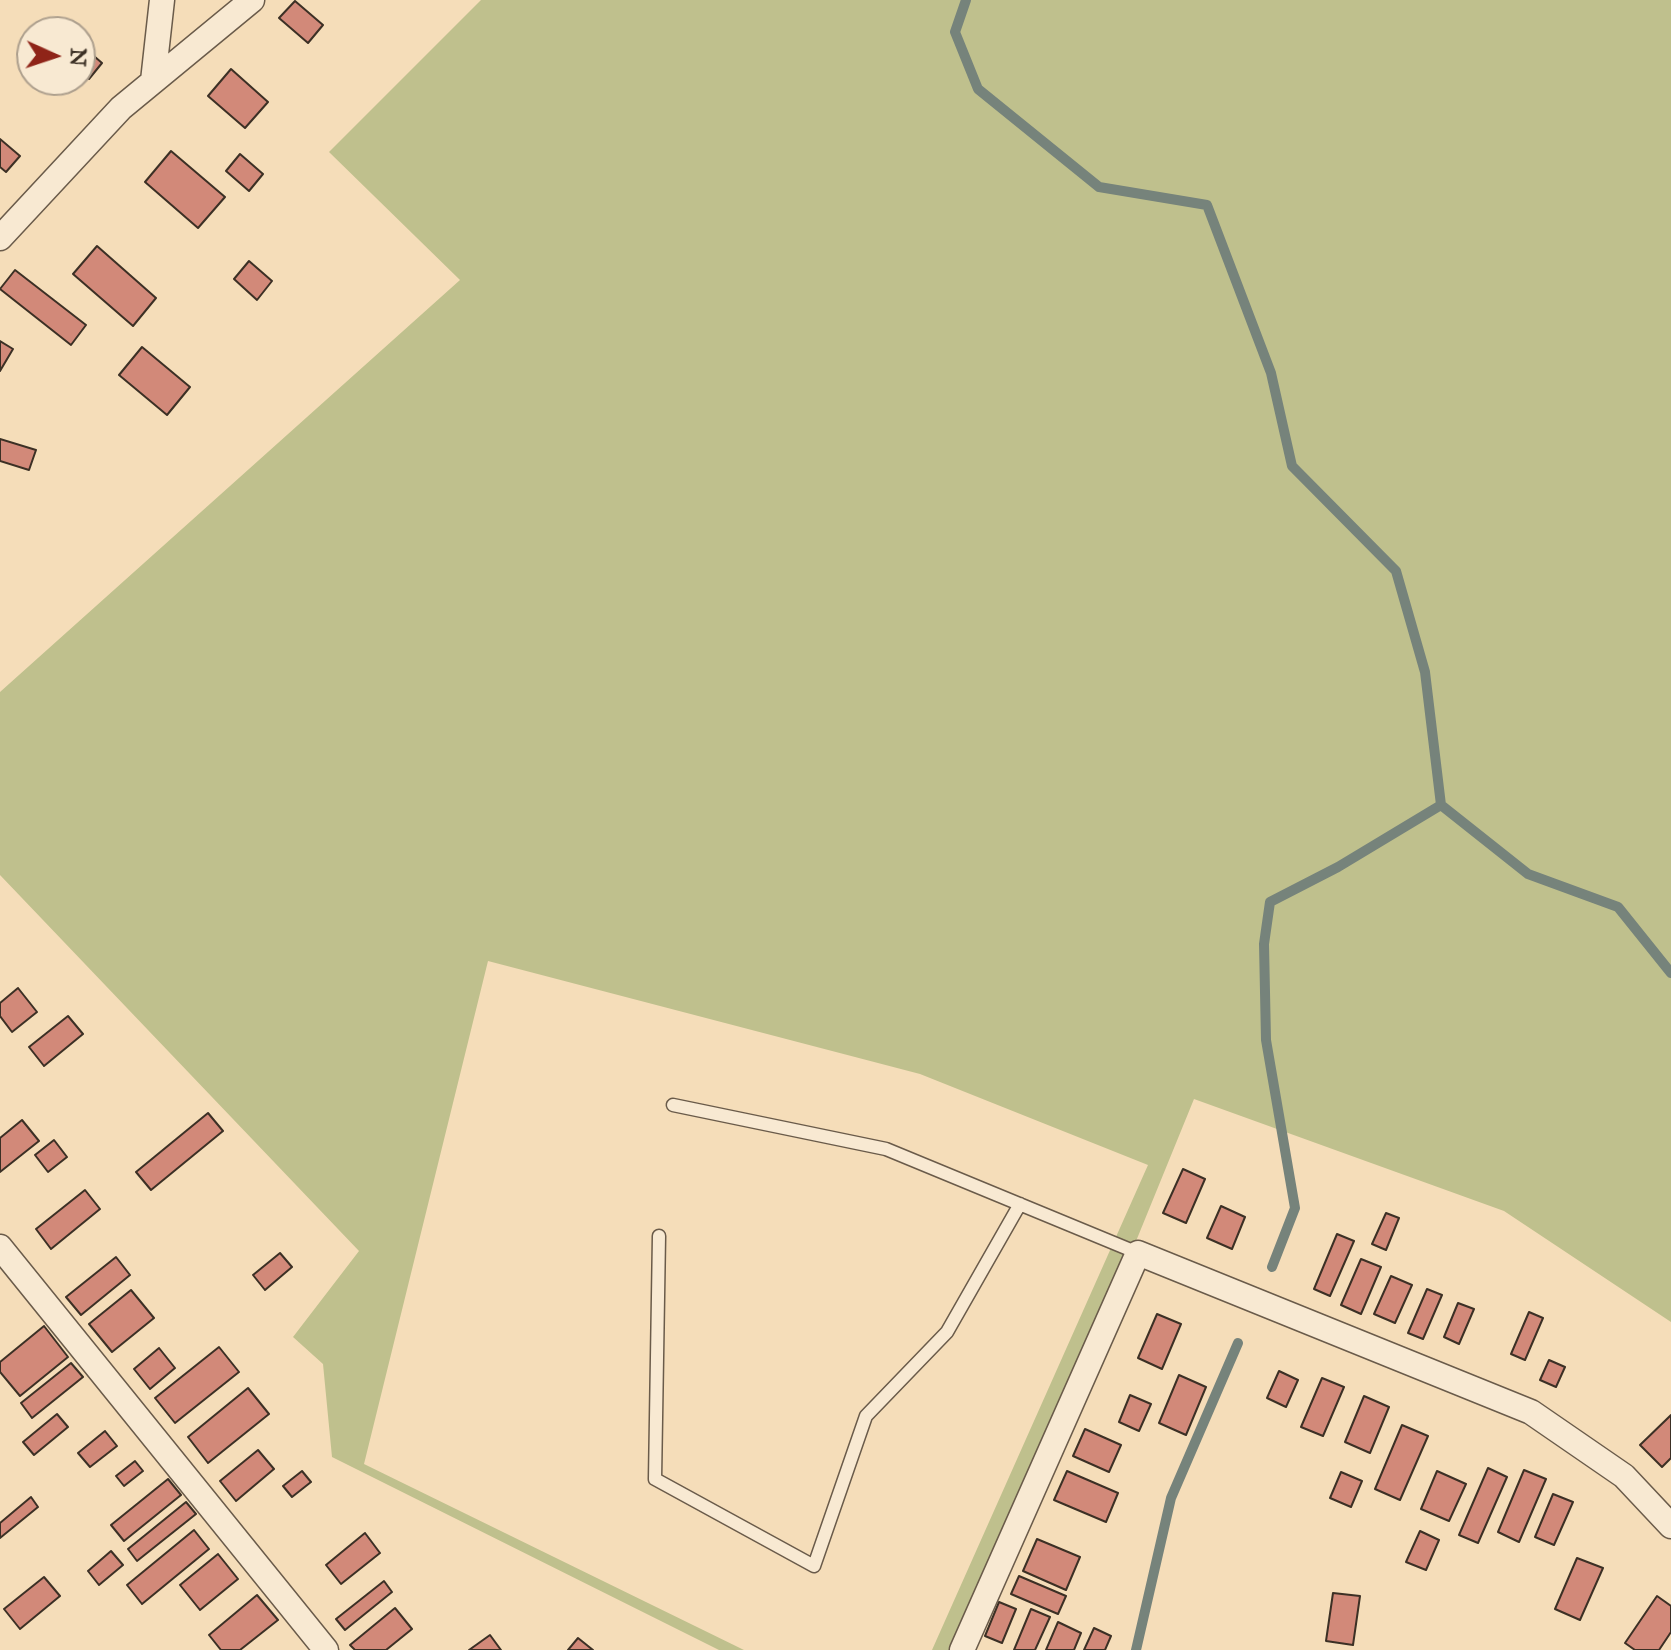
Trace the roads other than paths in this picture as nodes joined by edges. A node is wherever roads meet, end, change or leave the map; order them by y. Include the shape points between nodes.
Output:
1 (162, 0) edge
2 (252, 0) edge
3 (153, 81) junction
4 (0, 238) edge
5 (673, 1105) dead end
6 (1020, 1204) junction
7 (659, 1236) dead end
8 (0, 1247) edge
9 (1138, 1253) junction
10 (1671, 1526) edge
11 (326, 1650) edge
12 (962, 1650) edge

1 - 3 street
2 - 3 street
3 - 4 street via 121,108
5 - 6 lane via 886,1149
6 - 7 lane via 947,1332 866,1416 814,1566 655,1479
6 - 9 lane
8 - 11 street
9 - 10 street via 1531,1412 1624,1476
9 - 12 street

